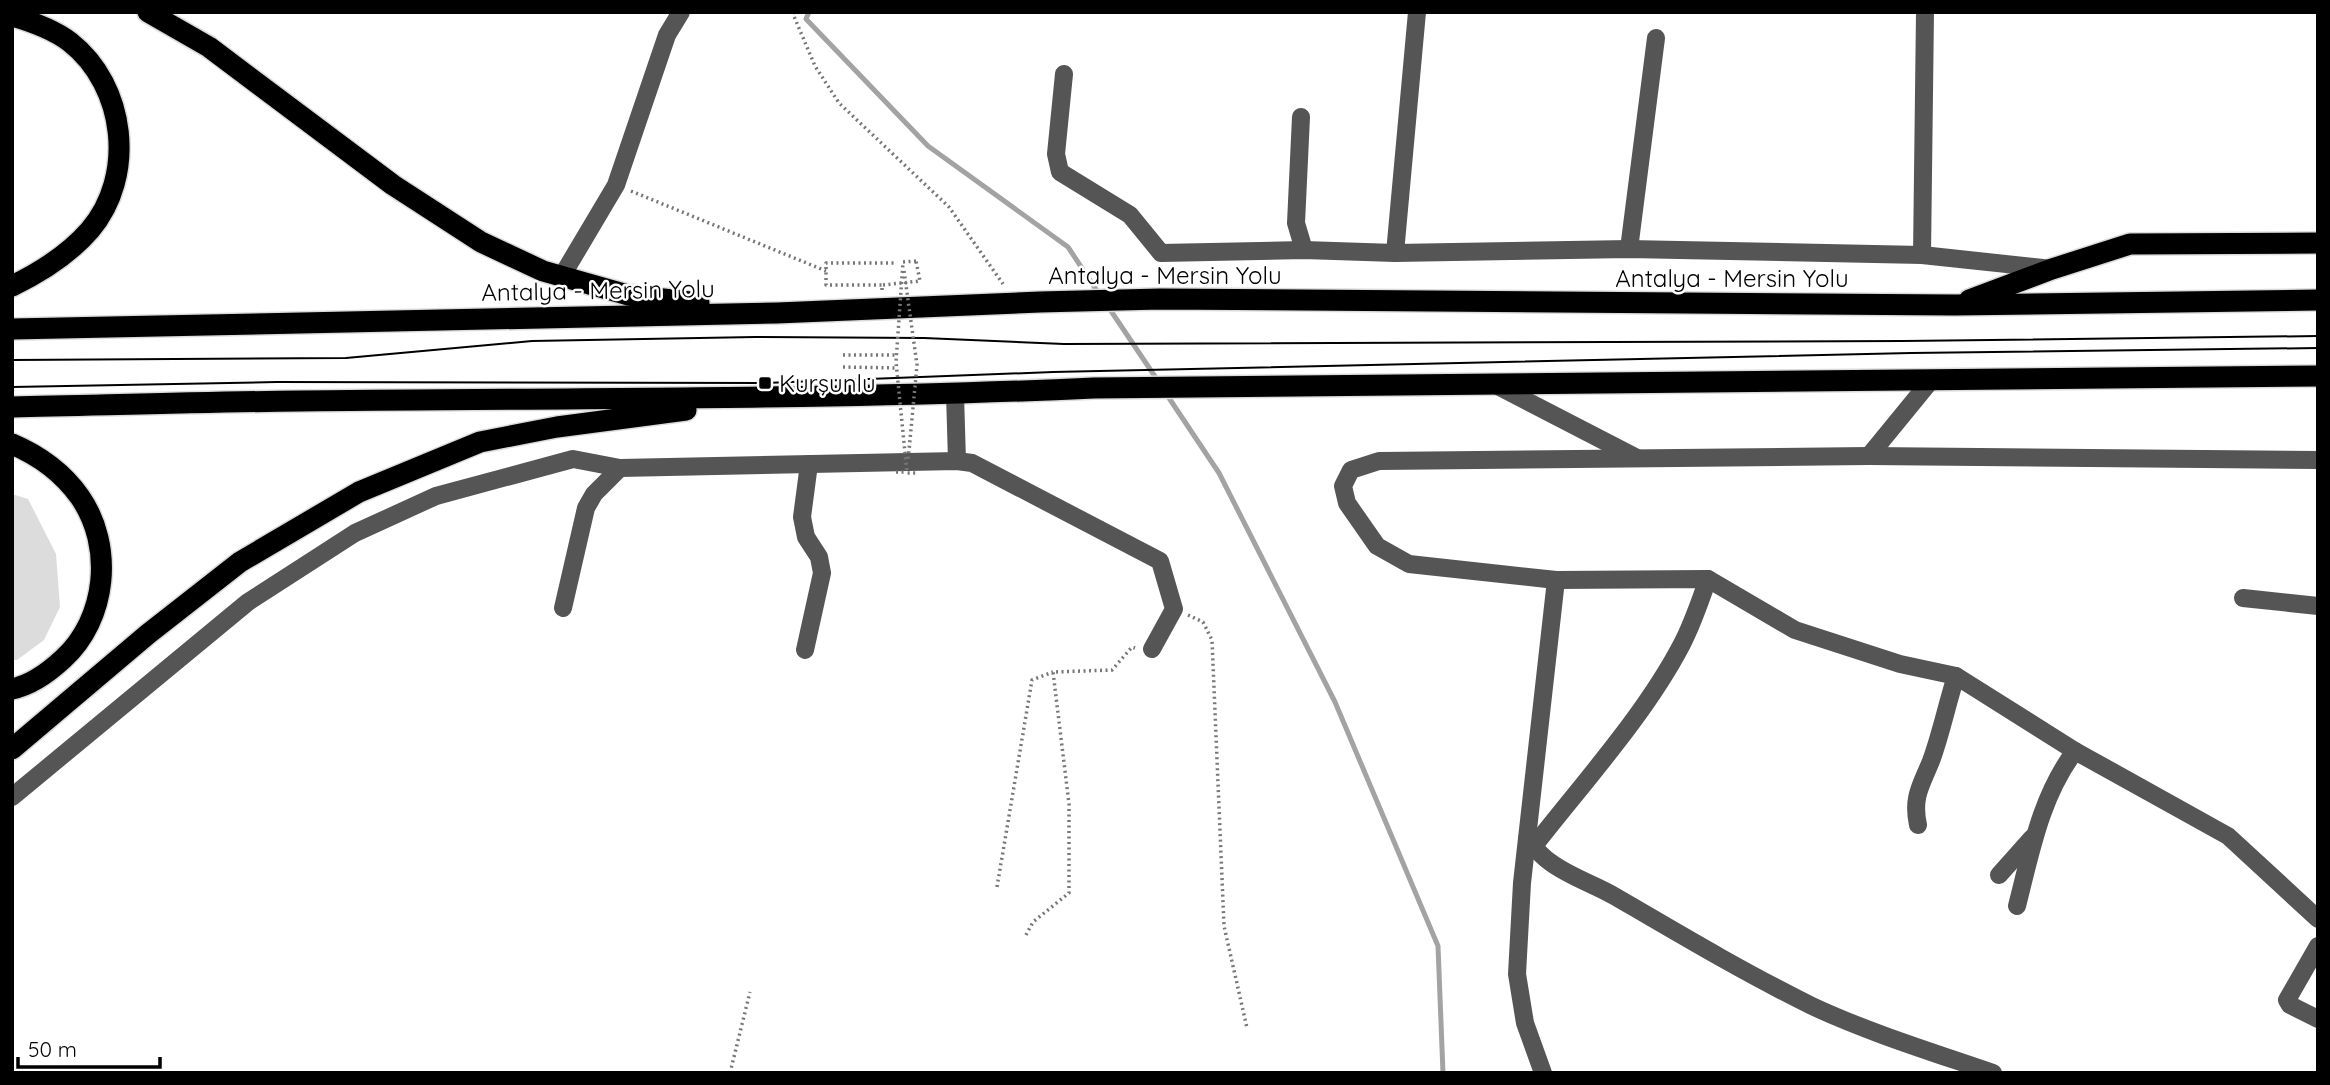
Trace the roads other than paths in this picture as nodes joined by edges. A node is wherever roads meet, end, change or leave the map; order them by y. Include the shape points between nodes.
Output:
1 (148, 12) edge
2 (681, 12) edge
3 (1417, 12) edge
4 (1925, 12) edge
5 (12, 16) edge
6 (1656, 38) dead end
7 (1064, 74) dead end
8 (1301, 117) dead end
9 (2318, 243) edge
10 (1629, 249) junction
11 (1304, 250) junction
12 (1395, 253) junction
13 (1922, 255) junction
14 (2052, 269) junction
15 (562, 276) junction
16 (12, 286) edge
17 (2318, 300) edge
18 (1955, 305) junction
19 (777, 313) junction
20 (12, 329) edge
21 (2318, 376) edge
22 (1932, 379) junction
23 (1491, 383) junction
24 (955, 394) junction
25 (772, 398) junction
26 (12, 407) edge
27 (12, 444) edge
28 (1869, 456) junction
29 (1640, 459) junction
30 (2318, 460) edge
31 (957, 461) junction
32 (809, 464) junction
33 (620, 468) junction
34 (1707, 579) junction
35 (1556, 580) junction
36 (2244, 598) dead end
37 (2318, 606) edge
38 (563, 608) dead end
39 (1152, 649) road end
40 (805, 650) dead end
41 (1956, 676) junction
42 (12, 689) edge
43 (12, 748) edge
44 (2075, 751) junction
45 (12, 797) edge
46 (1918, 825) dead end
47 (2036, 832) junction
48 (1530, 843) junction
49 (1999, 875) dead end
50 (2017, 906) dead end
51 (2318, 919) edge
52 (2318, 946) edge
53 (2318, 1018) edge
54 (1543, 1073) edge
55 (1993, 1073) edge

1 - 15 highway via 209,47 450,224
2 - 15 street via 667,35 616,185
3 - 12 street
4 - 13 street
5 - 16 highway via 42,25 71,43 95,68 111,99 120,132 118,167 108,200 90,229 41,271
6 - 10 street
7 - 11 street via 1056,154 1060,172 1130,215 1161,253
8 - 11 street via 1296,223
9 - 14 highway via 2130,244
10 - 12 street
10 - 13 street
11 - 12 street
13 - 14 street
14 - 18 highway
15 - 19 highway via 628,295
17 - 18 highway, Antalya - Mersin Yolu
18 - 19 highway, Antalya - Mersin Yolu via 1160,299
19 - 20 highway, Antalya - Mersin Yolu
21 - 22 highway
22 - 23 highway
22 - 28 street
23 - 24 highway
23 - 29 street
24 - 25 highway
24 - 31 street
25 - 26 highway
25 - 43 highway via 480,442 359,492 240,562
27 - 42 highway via 57,472 79,497 95,526 102,558 97,602 72,650 48,673
28 - 29 street
28 - 30 street
29 - 35 street via 1378,461 1351,470 1343,486 1346,503 1377,546 1409,564
31 - 32 street
31 - 39 street via 972,463 1160,561 1174,609
32 - 33 street
32 - 40 street via 802,517 822,573
33 - 38 street via 586,508
33 - 45 street via 573,459 436,496 355,533 248,602
34 - 35 street
34 - 41 street via 1795,630 1900,664
34 - 48 street via 1682,645 1651,694 1608,753
35 - 48 street
36 - 37 street
41 - 44 street
41 - 46 street via 1919,787
44 - 47 street via 2049,791
44 - 51 street via 2228,835
47 - 49 street
47 - 50 street
48 - 54 street via 1522,883 1517,974 1525,1023
48 - 55 street via 1570,875 1815,1007
52 - 53 street via 2287,1000

